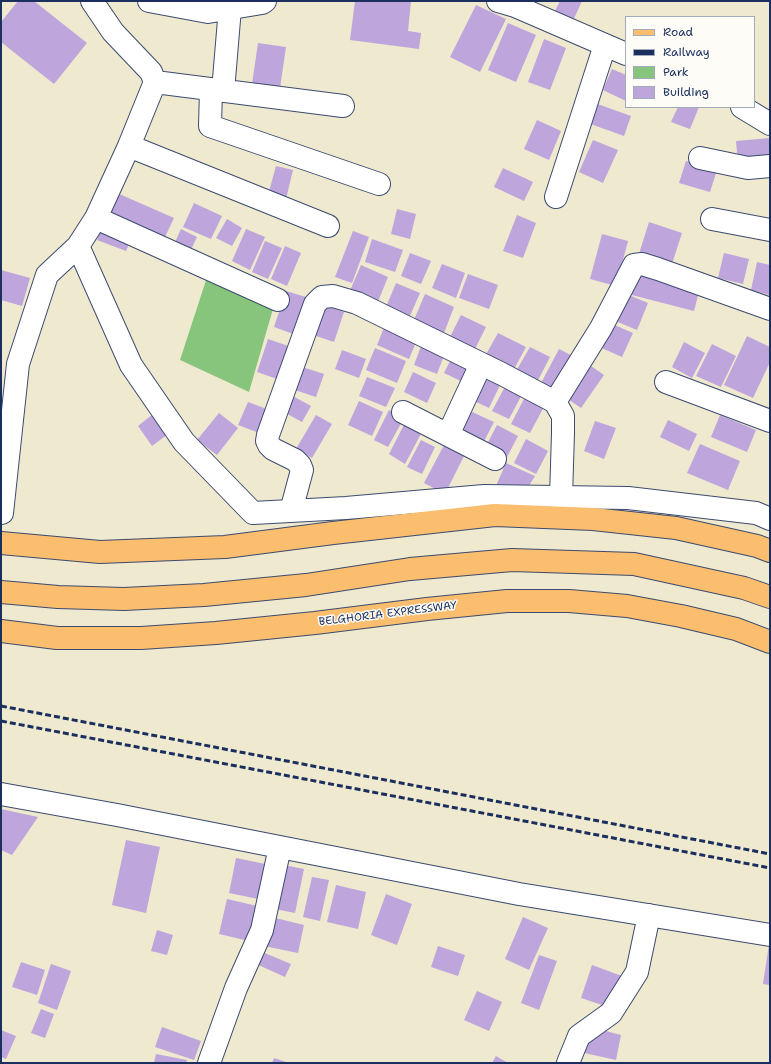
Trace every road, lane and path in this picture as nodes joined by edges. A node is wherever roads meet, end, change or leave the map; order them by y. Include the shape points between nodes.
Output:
1 (92, 1) edge
2 (265, 1) edge
3 (498, 1) edge
4 (163, 2) edge
5 (230, 8) junction
6 (605, 45) junction
7 (625, 54) edge
8 (155, 82) junction
9 (217, 90) junction
10 (343, 106) dead end
11 (744, 108) edge
12 (770, 124) edge
13 (129, 146) junction
14 (700, 158) dead end
15 (770, 166) edge
16 (379, 184) dead end
17 (556, 197) dead end
18 (96, 218) junction
19 (712, 219) dead end
20 (328, 226) dead end
21 (770, 230) edge
22 (78, 246) junction
23 (278, 300) dead end
24 (770, 309) edge
25 (481, 364) junction
26 (666, 382) dead end
27 (555, 402) junction
28 (404, 412) dead end
29 (770, 421) edge
30 (448, 435) junction
31 (495, 459) dead end
32 (561, 497) junction
33 (291, 511) junction
34 (2, 513) edge
35 (770, 519) edge
36 (1, 543) edge
37 (770, 551) edge
38 (1, 592) edge
39 (770, 597) edge
40 (1, 632) edge
41 (770, 642) edge
42 (1, 794) edge
43 (280, 847) junction
44 (649, 915) junction
45 (770, 935) edge
46 (209, 1063) edge
47 (568, 1063) edge

1 - 8 street via 113,32 151,72
2 - 5 street
3 - 6 street
4 - 5 street via 208,12
5 - 9 street
6 - 7 street
6 - 17 street
8 - 9 street
8 - 13 street
9 - 10 street
9 - 16 street via 210,126
11 - 12 street
13 - 18 street
13 - 20 street
14 - 15 street via 748,168
18 - 22 street
18 - 23 street
19 - 21 street
22 - 33 street via 131,365 184,442 253,513
22 - 34 street via 48,275 18,364
24 - 27 street via 658,269 642,264 634,265 601,328
25 - 27 street
25 - 30 street
25 - 33 street via 357,303 333,296 322,297 315,304 267,441 273,449 295,460 302,470
26 - 29 street
27 - 32 street via 563,416
28 - 30 street
30 - 31 street
32 - 33 street via 484,496
32 - 35 street via 628,498 756,513
36 - 37 main road via 100,552 225,547 495,515 593,519 676,528
38 - 39 main road via 124,599 204,595 306,585 410,569 512,560 634,564 744,588
40 - 41 main road, BELGHORIA EXPRESSWAY via 57,638 141,638 315,623 507,601 570,601 627,606 681,616 736,629
42 - 43 street
43 - 44 street via 519,894
43 - 46 street via 262,930 236,988
44 - 45 street
44 - 47 street via 637,972 611,1014 579,1036

